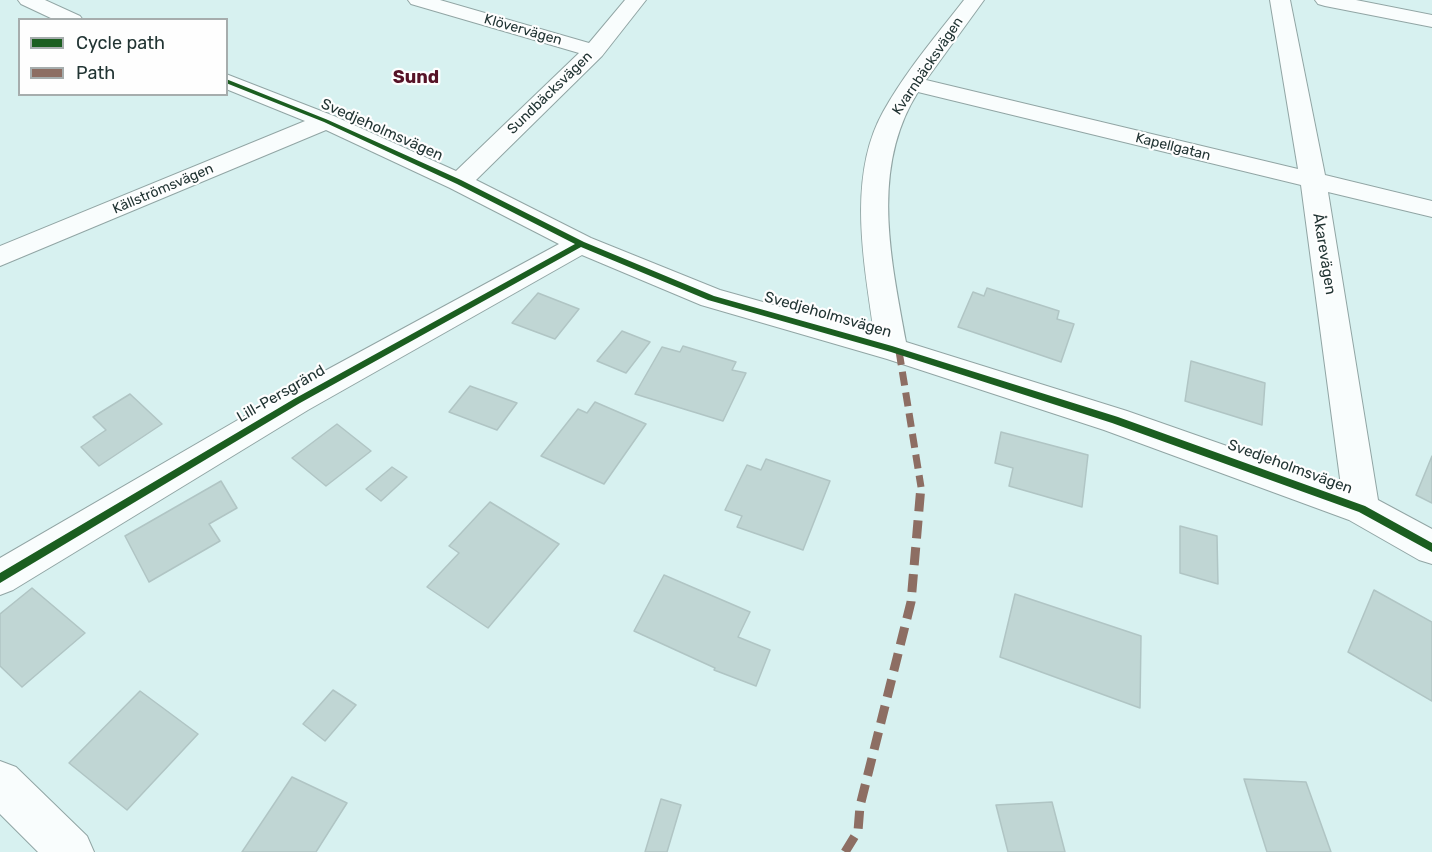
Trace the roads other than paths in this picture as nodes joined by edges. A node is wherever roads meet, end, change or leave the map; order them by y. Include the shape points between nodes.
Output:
1 (28, 0) edge
2 (76, 0) edge
3 (418, 0) edge
4 (636, 0) edge
5 (974, 0) edge
6 (1280, 0) edge
7 (1324, 0) edge
8 (52, 11) junction
9 (68, 18) edge
10 (1432, 21) edge
11 (594, 51) junction
12 (228, 82) edge
13 (913, 84) junction
14 (326, 121) junction
15 (1313, 181) junction
16 (459, 182) junction
17 (1432, 209) edge
18 (581, 244) junction
19 (0, 257) edge
20 (892, 349) junction
21 (1362, 508) junction
22 (1432, 548) edge
23 (0, 578) edge
24 (0, 783) edge
25 (71, 852) edge

1 - 8 street
2 - 8 street
3 - 11 street, Klövervägen
4 - 11 street, Sundbäcksvägen
5 - 13 street, Kvarnbäcksvägen
6 - 15 street, Åkarevägen
7 - 10 street
8 - 9 street
11 - 16 street, Sundbäcksvägen
12 - 14 street, Svedjeholmsvägen
13 - 15 street, Kapellgatan
13 - 20 street, Kvarnbäcksvägen via 893,115 879,157 874,203
14 - 16 street, Svedjeholmsvägen
14 - 19 street, Källströmsvägen
15 - 17 street, Kapellgatan
15 - 21 street, Åkarevägen
16 - 18 street, Svedjeholmsvägen
18 - 20 street, Svedjeholmsvägen via 711,298
18 - 23 street, Lill-Persgränd via 297,401
20 - 21 street, Svedjeholmsvägen via 1115,420
21 - 22 street, Svedjeholmsvägen
24 - 25 street

